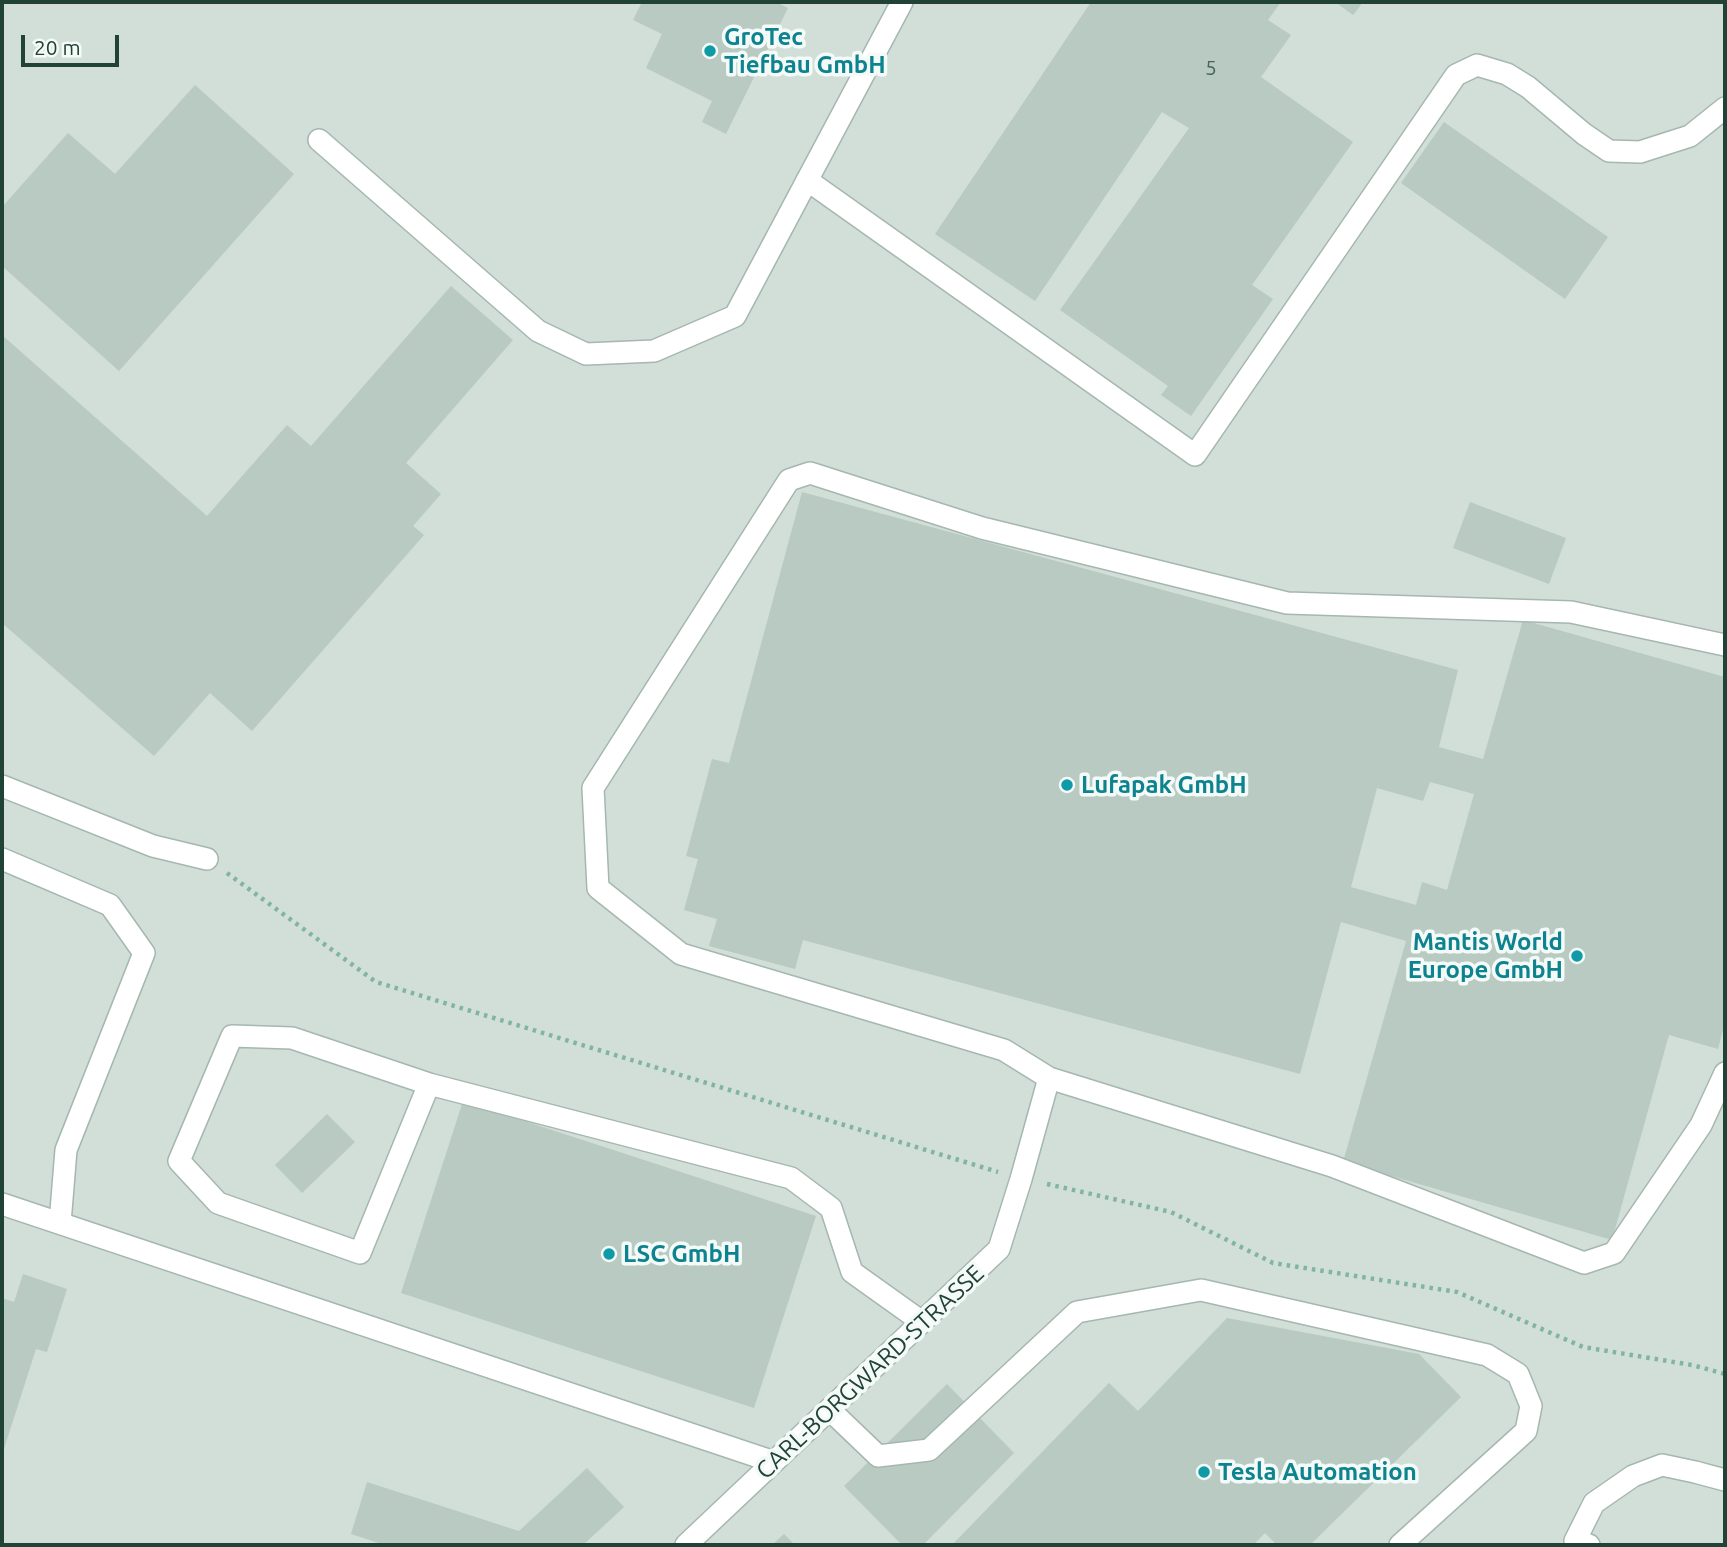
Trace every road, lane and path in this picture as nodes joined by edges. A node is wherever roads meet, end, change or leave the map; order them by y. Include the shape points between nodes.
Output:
1 (902, 2) edge
2 (1725, 108) edge
3 (319, 140) dead end
4 (807, 180) junction
5 (1725, 645) edge
6 (2, 786) edge
7 (2, 859) edge
8 (207, 859) joint
9 (1725, 1073) edge
10 (1049, 1078) junction
11 (429, 1084) junction
12 (1021, 1179) junction
13 (2, 1204) edge
14 (60, 1223) junction
15 (922, 1322) junction
16 (1725, 1374) edge
17 (830, 1409) junction
18 (774, 1462) junction
19 (1725, 1480) edge
20 (686, 1545) edge
21 (1400, 1545) edge
22 (1589, 1545) edge

1 - 4 street
2 - 4 street via 1690,136 1640,152 1609,151 1507,74 1477,65 1456,75 1195,455
3 - 4 street via 538,331 586,354 654,351 735,316
5 - 10 street via 1571,612 1287,603 982,528 810,473 789,480 593,788 598,888 681,954 1004,1050
6 - 8 street via 153,846
7 - 14 street via 110,905 144,953 66,1150
8 - 12 path via 376,982
9 - 10 street via 1701,1125 1614,1253 1584,1263 1332,1166
10 - 12 street, CARL-BORGWARD-STRASSE
11 - 11 street via 360,1253 218,1203 178,1161 232,1036 292,1038
11 - 15 street via 791,1178 831,1208 852,1272
12 - 15 street, CARL-BORGWARD-STRASSE via 999,1249
12 - 16 path via 1171,1212 1273,1263 1458,1292 1583,1347
13 - 14 street
14 - 18 street
15 - 17 street, CARL-BORGWARD-STRASSE
17 - 18 street, CARL-BORGWARD-STRASSE
17 - 21 street via 878,1456 929,1450 1077,1311 1201,1290 1487,1355 1518,1374 1531,1406 1526,1431
18 - 20 street, CARL-BORGWARD-STRASSE
19 - 22 street via 1662,1465 1633,1476 1594,1503 1576,1541

